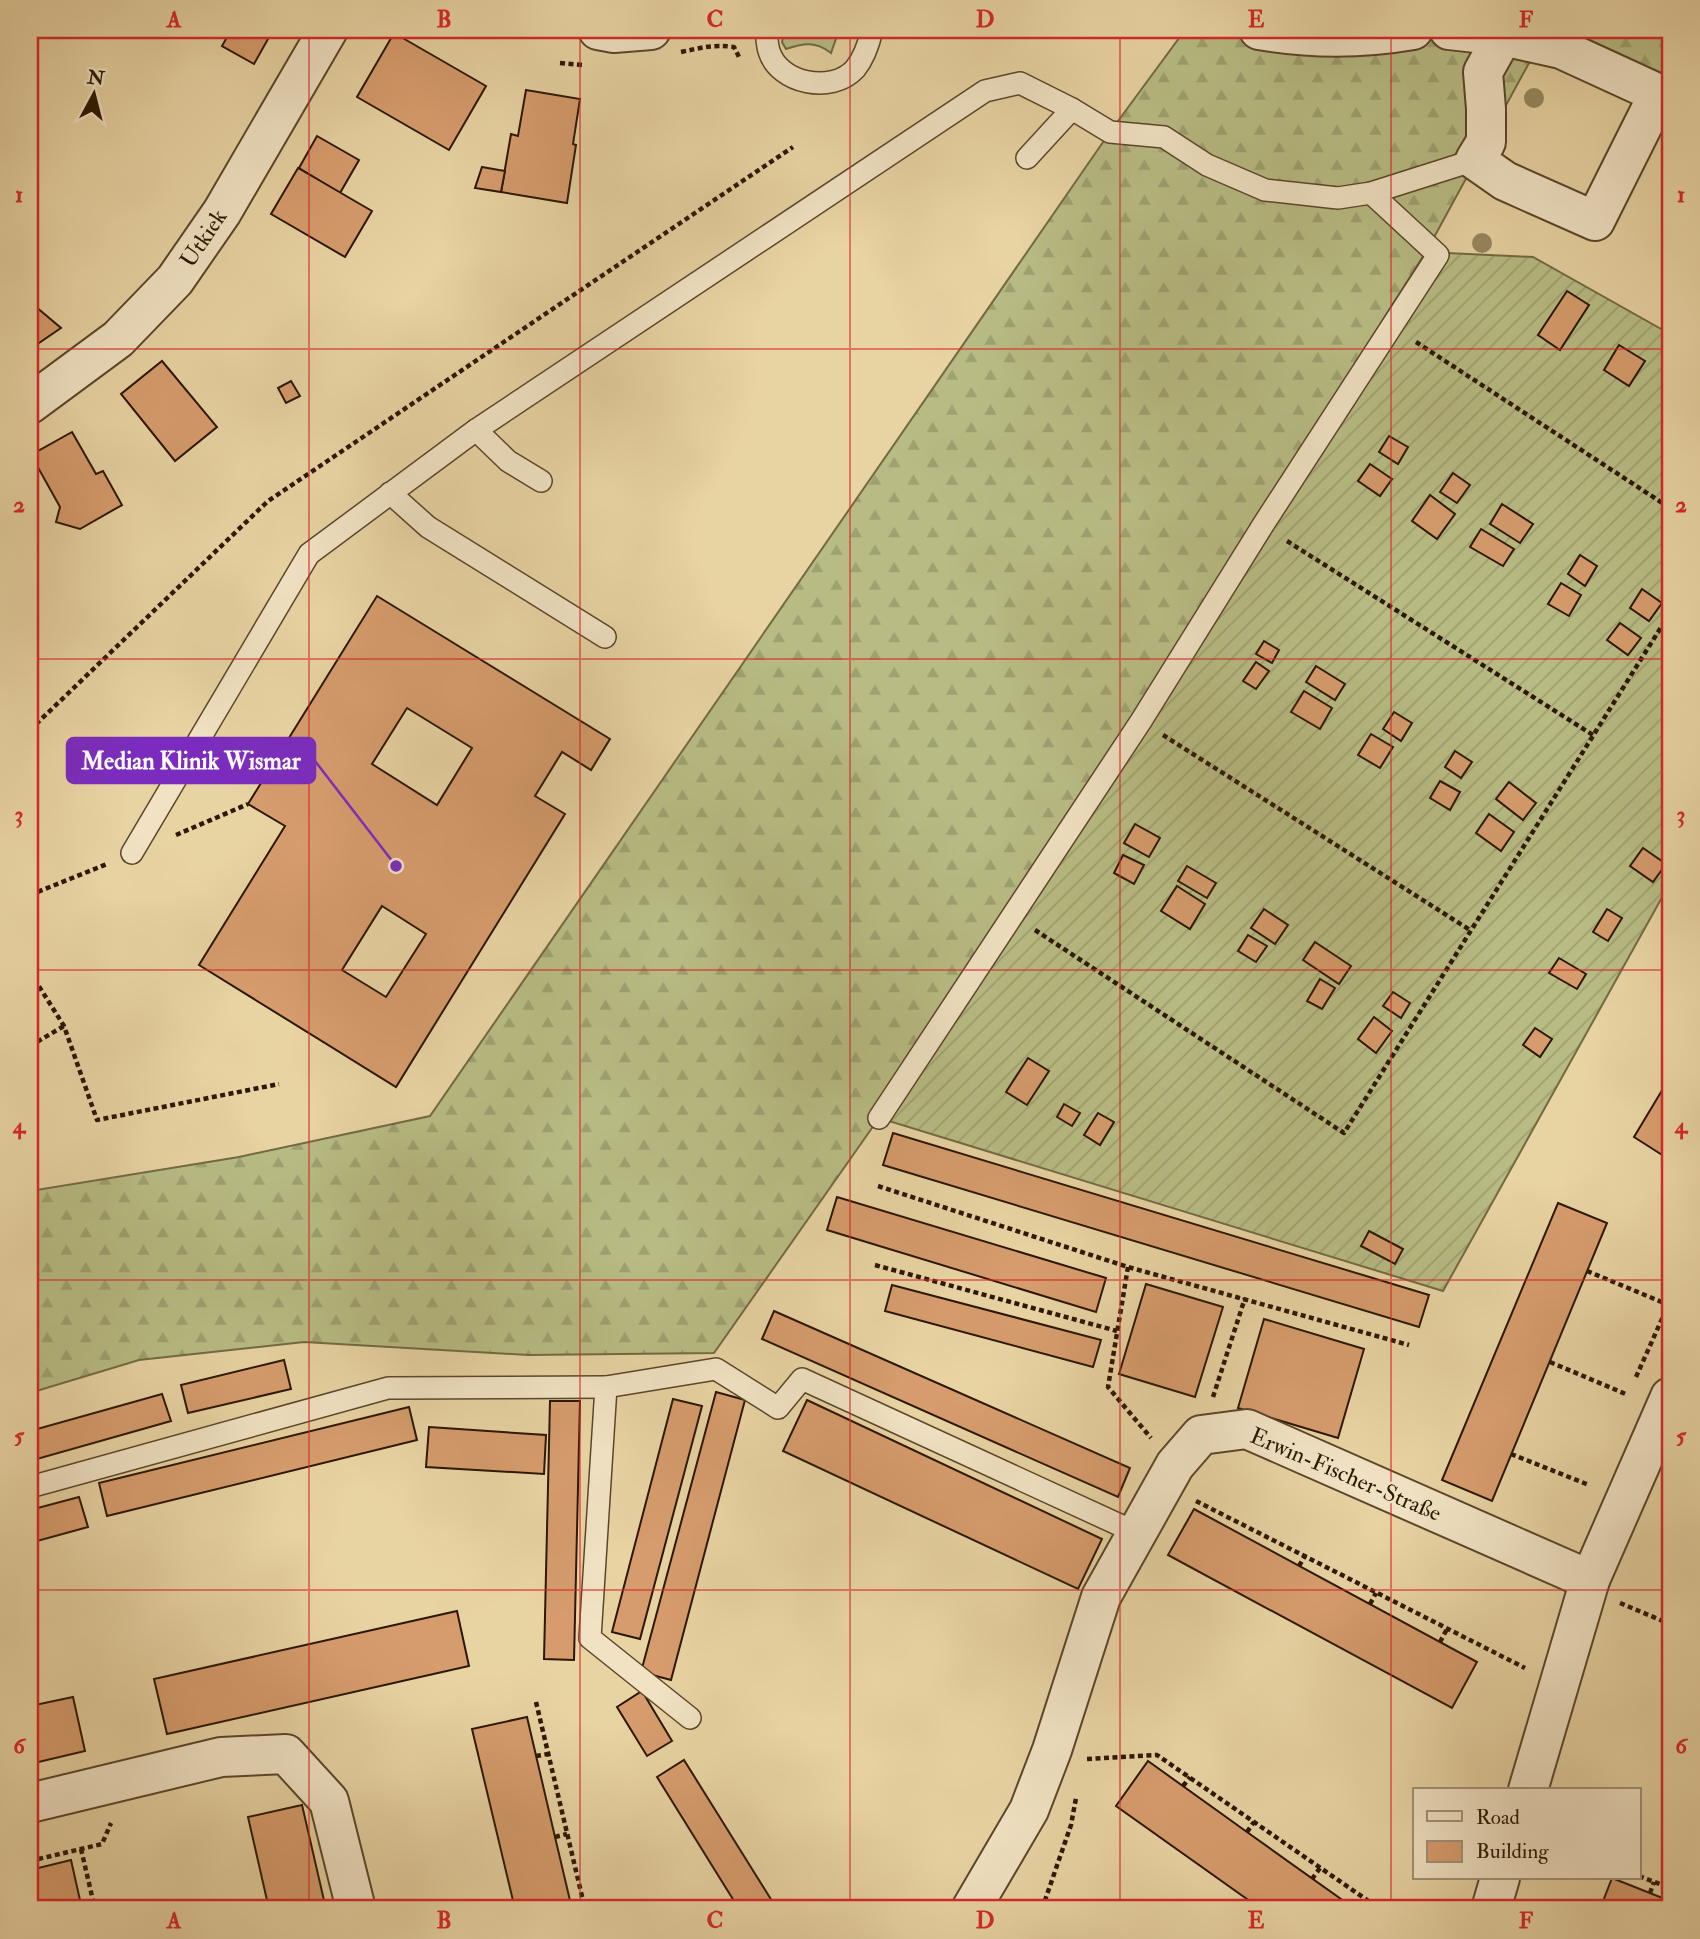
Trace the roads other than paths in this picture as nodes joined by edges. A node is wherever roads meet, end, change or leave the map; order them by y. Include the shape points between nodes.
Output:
1 (328, 30) edge
2 (598, 30) edge
3 (651, 30) edge
4 (766, 30) edge
5 (872, 30) edge
6 (1259, 30) edge
7 (1413, 30) edge
8 (1449, 30) edge
9 (1503, 36) junction
10 (1665, 96) edge
11 (1072, 109) junction
12 (1027, 158) dead end
13 (1475, 160) junction
14 (1371, 193) junction
15 (30, 404) edge
16 (476, 430) junction
17 (541, 481) dead end
18 (390, 493) junction
19 (605, 638) dead end
20 (132, 853) dead end
21 (879, 1118) dead end
22 (607, 1387) junction
23 (1670, 1397) edge
24 (30, 1487) edge
25 (1137, 1533) junction
26 (1589, 1585) junction
27 (690, 1718) dead end
28 (1529, 1788) edge
29 (30, 1803) edge
30 (1499, 1880) edge
31 (356, 1909) edge
32 (971, 1909) edge
33 (1492, 1909) edge

1 - 15 street, Utkiek via 222,212 175,280 118,339
2 - 3 street
4 - 5 lane via 769,53 787,75 808,83 836,81 855,69
6 - 7 street via 1317,38
8 - 9 street
9 - 10 street via 1561,49
9 - 13 street via 1482,72 1486,142
10 - 13 street via 1595,221 1505,181
11 - 12 lane
11 - 14 lane via 1110,132 1164,137 1207,165 1265,190 1338,198
11 - 16 lane via 1020,83 985,91
13 - 14 lane
14 - 21 lane via 1438,255 1141,721
16 - 17 lane via 508,461
16 - 18 lane
18 - 19 lane via 428,527
18 - 20 lane via 309,554
22 - 24 lane via 388,1388
22 - 25 lane via 716,1369 778,1408 802,1379
22 - 27 lane via 590,1638
23 - 26 street
25 - 26 street, Erwin-Fischer-Straße via 1169,1475 1201,1435 1247,1429
25 - 32 street via 1101,1597 1029,1810
26 - 28 street
29 - 31 street via 221,1756 286,1754 329,1801
30 - 33 street

